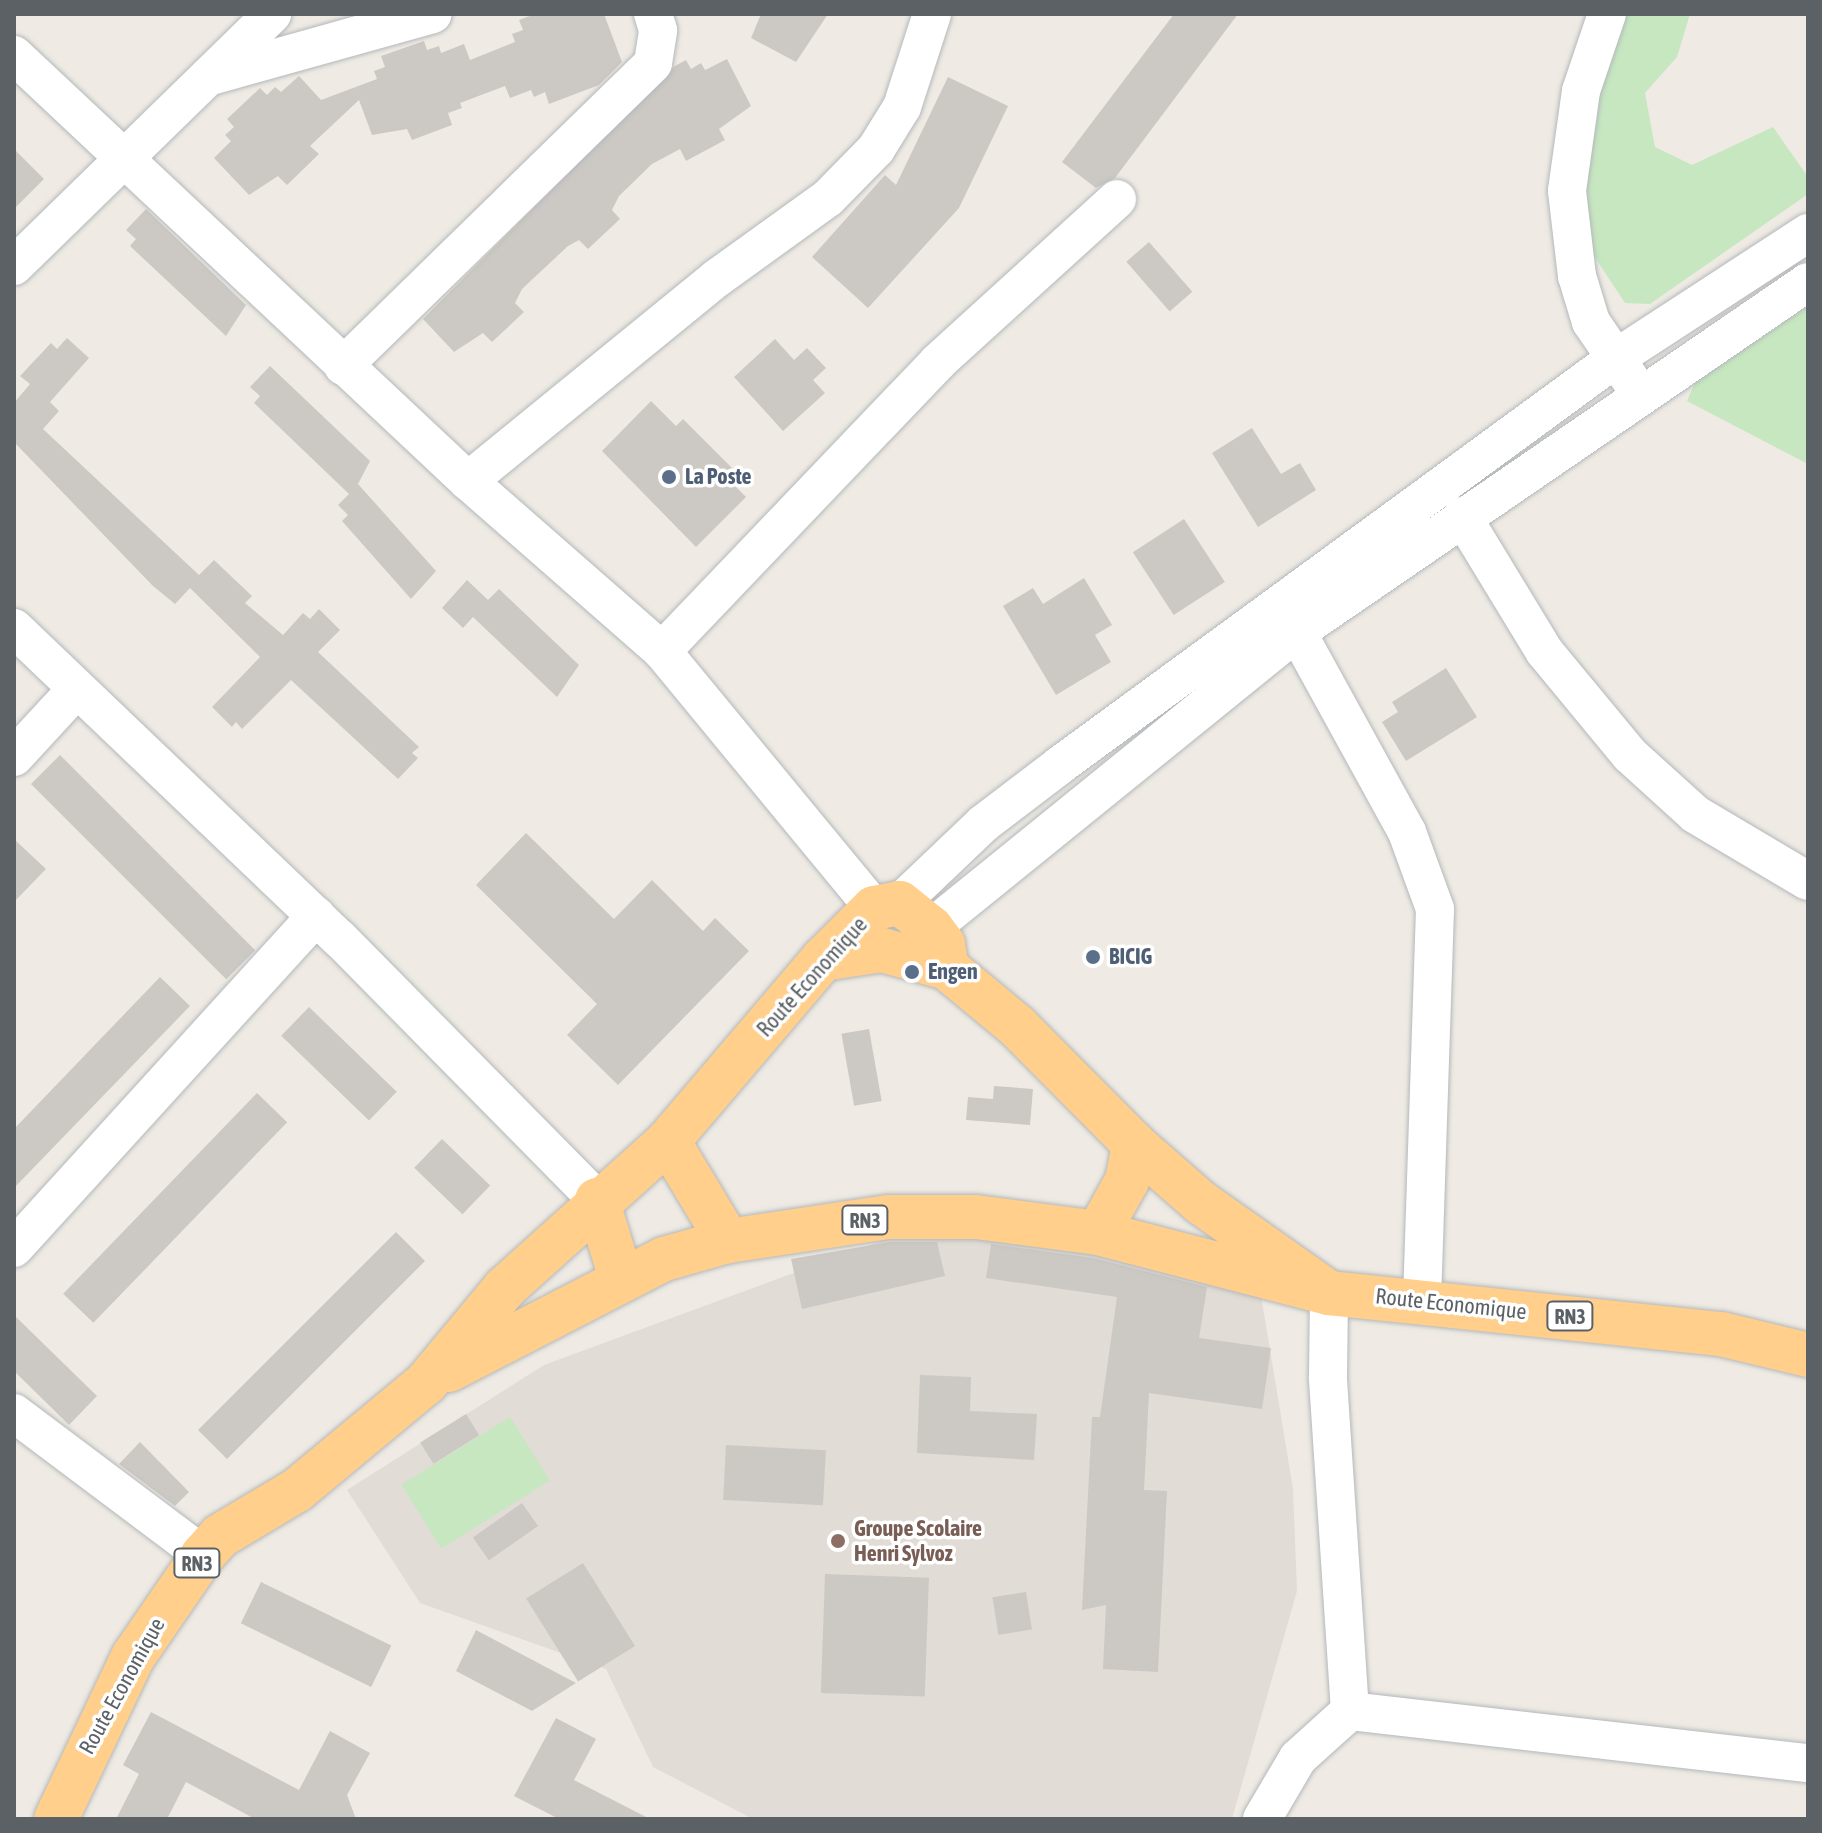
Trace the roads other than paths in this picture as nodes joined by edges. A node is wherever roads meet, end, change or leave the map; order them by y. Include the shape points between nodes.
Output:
1 (272, 14) edge
2 (433, 14) edge
3 (932, 14) edge
4 (1607, 14) edge
5 (662, 19) edge
6 (14, 55) edge
7 (208, 77) junction
8 (122, 162) junction
9 (1117, 199) dead end
10 (1808, 233) edge
11 (14, 266) edge
12 (1808, 282) edge
13 (1616, 358) junction
14 (343, 366) junction
15 (1642, 396) junction
16 (468, 481) junction
17 (1462, 516) junction
18 (14, 628) edge
19 (1297, 632) junction
20 (662, 651) junction
21 (75, 691) junction
22 (14, 757) edge
23 (1808, 881) edge
24 (902, 913) junction
25 (316, 916) junction
26 (823, 959) junction
27 (947, 968) junction
28 (668, 1141) junction
29 (1134, 1144) junction
30 (597, 1200) junction
31 (1098, 1233) junction
32 (728, 1241) junction
33 (14, 1248) edge
34 (621, 1278) junction
35 (1329, 1293) junction
36 (1422, 1299) junction
37 (1808, 1355) edge
38 (426, 1383) junction
39 (14, 1413) edge
40 (203, 1555) junction
41 (1350, 1711) junction
42 (1808, 1763) edge
43 (56, 1819) edge
44 (1262, 1819) edge

1 - 7 street
2 - 7 street
3 - 16 street via 902,107 876,149 828,198 717,278
4 - 13 street via 1581,91 1567,191 1577,276 1591,322
5 - 14 street via 653,63
6 - 8 street
7 - 8 street
8 - 11 street
8 - 14 street
9 - 20 street via 938,362
10 - 13 street
12 - 15 street
13 - 15 street
13 - 24 street via 984,823
14 - 16 street
15 - 17 street
16 - 20 street
17 - 19 street
17 - 23 street via 1544,651 1630,755 1695,814
18 - 21 street
19 - 24 street
19 - 36 street via 1407,832 1435,909
20 - 24 street
21 - 22 street
21 - 25 street
24 - 26 highway, Route Economique / RN3
24 - 27 highway via 943,944
25 - 30 street
25 - 33 street
26 - 27 highway via 882,950
26 - 28 highway, Route Economique / RN3
27 - 29 highway via 1018,1027
28 - 30 highway, Route Economique / RN3
28 - 32 highway
29 - 31 highway via 1127,1181
29 - 35 highway via 1200,1202
30 - 34 highway
30 - 38 highway, Route Economique / RN3 via 505,1288
31 - 32 highway, Route Economique / RN3 via 976,1217 888,1217
31 - 35 highway, Route Economique / RN3
32 - 34 highway, Route Economique / RN3
34 - 38 highway, Route Economique / RN3
35 - 36 highway, Route Economique / RN3
35 - 41 street via 1328,1377
36 - 37 highway, Route Economique / RN3 via 1721,1334
38 - 40 highway, Route Economique / RN3 via 297,1490 220,1536
39 - 40 street
40 - 43 highway, Route Economique / RN3 via 133,1657
41 - 42 street
41 - 44 street via 1298,1758

